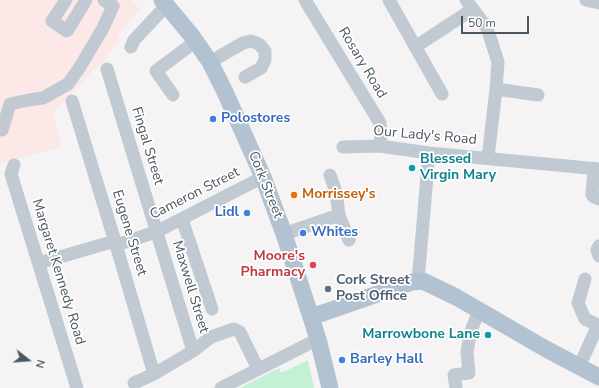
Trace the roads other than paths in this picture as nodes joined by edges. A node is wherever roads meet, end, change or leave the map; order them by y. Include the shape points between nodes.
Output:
1 (66, 0) edge
2 (104, 0) edge
3 (305, 0) edge
4 (389, 0) edge
5 (586, 0) edge
6 (81, 2) edge
7 (168, 3) edge
8 (599, 3) edge
9 (470, 4) edge
10 (196, 41) junction
11 (131, 47) dead end
12 (415, 47) junction
13 (210, 62) junction
14 (107, 69) dead end
15 (245, 78) dead end
16 (496, 89) junction
17 (442, 94) dead end
18 (173, 95) dead end
19 (538, 95) dead end
20 (72, 101) dead end
21 (2, 130) dead end
22 (380, 146) junction
23 (343, 147) dead end
24 (429, 153) junction
25 (488, 158) junction
26 (14, 165) dead end
27 (597, 169) edge
28 (330, 175) dead end
29 (264, 177) junction
30 (599, 198) edge
31 (339, 215) junction
32 (182, 219) junction
33 (156, 232) junction
34 (284, 234) junction
35 (349, 240) dead end
36 (116, 243) junction
37 (599, 246) edge
38 (599, 256) edge
39 (39, 263) junction
40 (585, 279) dead end
41 (418, 281) junction
42 (212, 309) dead end
43 (479, 310) junction
44 (311, 317) junction
45 (598, 325) edge
46 (318, 339) junction
47 (193, 351) junction
48 (579, 367) junction
49 (258, 369) junction
50 (154, 374) junction
51 (599, 377) edge
52 (134, 383) dead end
53 (77, 388) edge
54 (221, 388) edge
55 (330, 388) edge
56 (456, 388) edge

1 - 6 street via 52,21 67,31
2 - 21 street via 113,6 80,68 68,84 43,98 10,104
3 - 22 street, Rosary Road via 380,123
4 - 12 street
5 - 8 street
7 - 10 main road, Cork Street
7 - 11 street via 134,40
9 - 12 street
9 - 16 street via 486,28 498,62
10 - 13 main road, Cork Street
10 - 18 street via 156,71
12 - 17 street
13 - 15 street via 243,43 251,41 259,44 265,51 261,68
13 - 29 main road, Cork Street
14 - 33 street, Fingal Street
16 - 19 street
16 - 25 street
20 - 36 street, Eugene Street
22 - 23 street, Our Lady's Road
22 - 24 street, Our Lady's Road
24 - 25 street, Our Lady's Road
24 - 41 street
25 - 27 street, Our Lady's Road
26 - 39 street, Margaret Kennedy Road via 11,174
27 - 30 street via 592,195
28 - 31 street via 336,192
29 - 32 street, Cameron Street
29 - 34 main road, Cork Street
31 - 34 street
31 - 35 street
32 - 33 street, Cameron Street
32 - 42 street via 205,275
33 - 36 street, Cameron Street
33 - 47 street, Maxwell Street
34 - 44 main road, Cork Street
36 - 39 street, Cameron Street
36 - 50 street, Eugene Street
37 - 38 street
39 - 53 street, Margaret Kennedy Road
40 - 45 street via 578,303 585,319
41 - 43 main road via 432,284
41 - 44 main road
43 - 48 main road
43 - 56 street via 467,352 469,373 454,375
44 - 46 main road, Cork Street
45 - 48 street
46 - 49 street
46 - 55 main road, Cork Street
47 - 49 street via 211,337 234,329 240,332
47 - 50 street
48 - 51 main road
49 - 54 street
50 - 52 street

